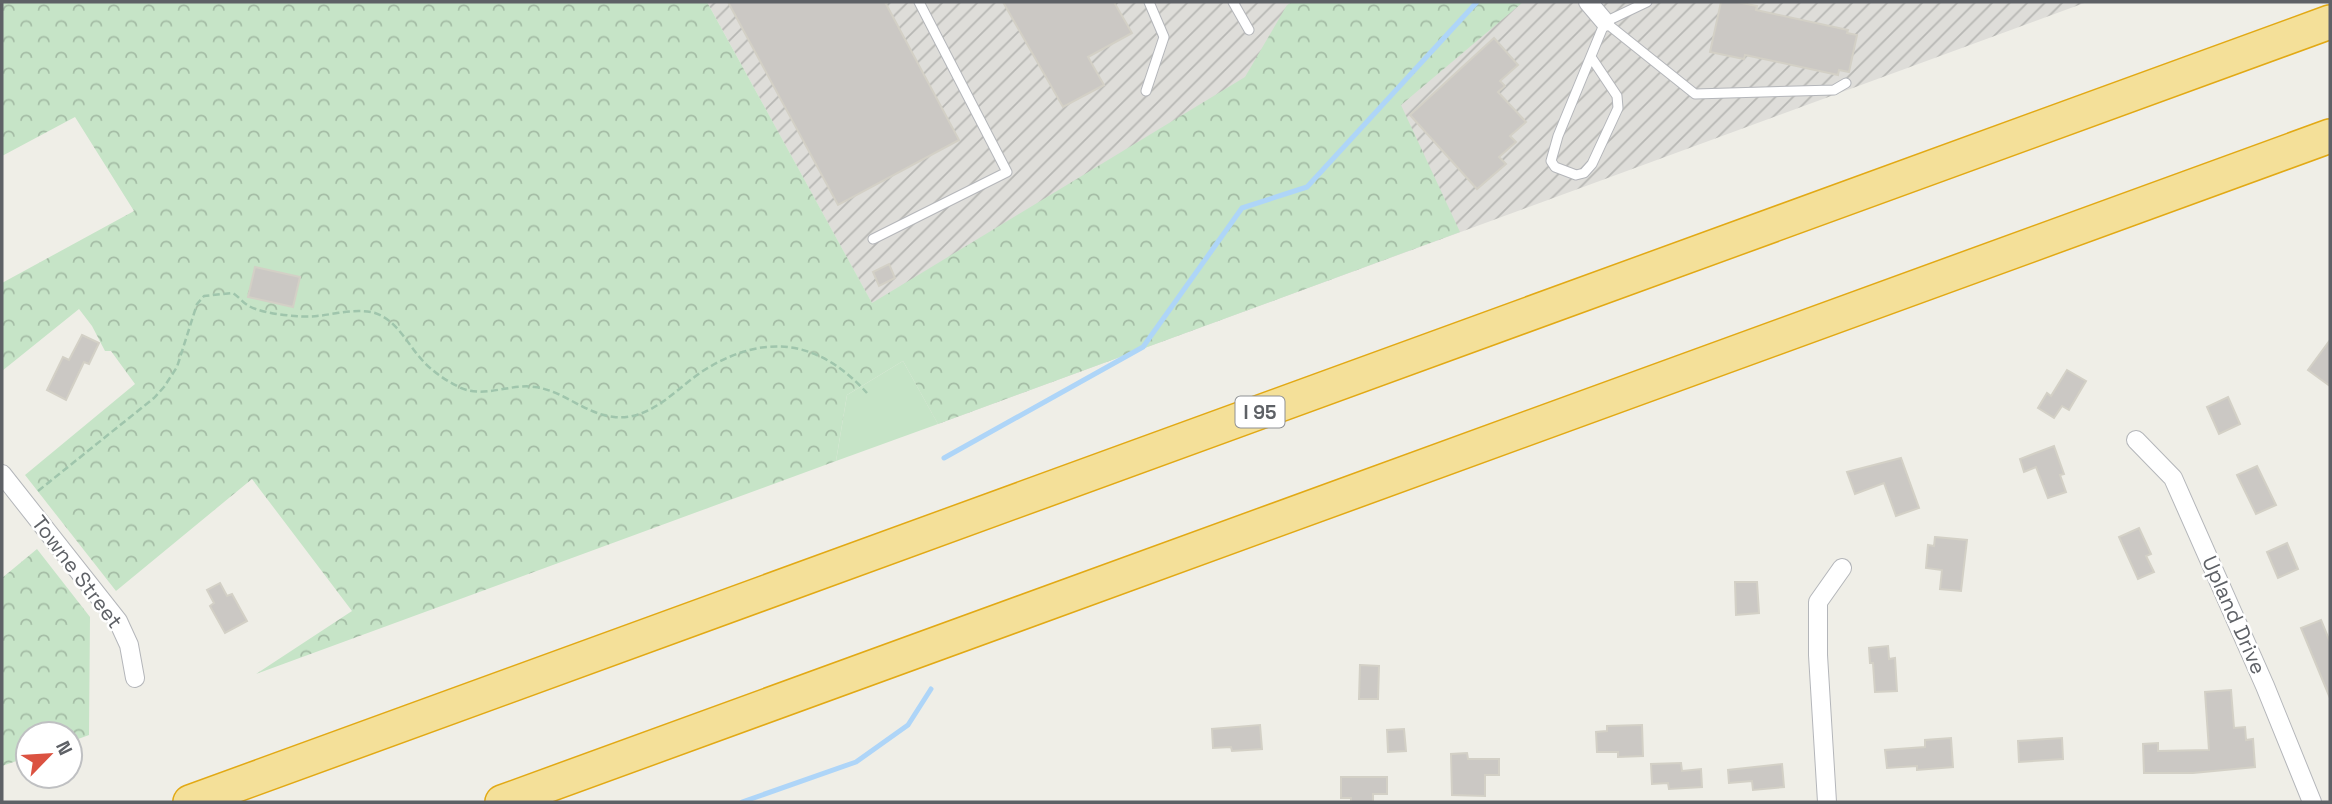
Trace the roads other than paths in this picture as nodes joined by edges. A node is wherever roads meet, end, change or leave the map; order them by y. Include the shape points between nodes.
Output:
1 (919, 2) edge
2 (1149, 2) edge
3 (1233, 2) edge
4 (1588, 2) edge
5 (1647, 2) edge
6 (1605, 22) junction
7 (2330, 22) edge
8 (1249, 30) dead end
9 (1591, 57) junction
10 (1846, 83) dead end
11 (1146, 91) dead end
12 (2330, 136) edge
13 (873, 239) dead end
14 (2136, 440) dead end
15 (2, 474) edge
16 (1842, 568) dead end
17 (135, 678) dead end
18 (190, 802) edge
19 (502, 802) edge
20 (1827, 802) edge
21 (2312, 802) edge

1 - 13 lane via 1007,172
2 - 11 lane via 1164,37
3 - 8 lane
4 - 6 street
5 - 6 lane
6 - 9 lane
6 - 10 lane via 1695,94 1833,90
7 - 18 highway, I 95
9 - 9 lane via 1551,161 1576,175 1592,164 1618,108 1616,96
12 - 19 highway
14 - 21 street, Upland Drive via 2173,478
15 - 17 street, Towne Street via 118,621 129,645
16 - 20 street via 1818,602

